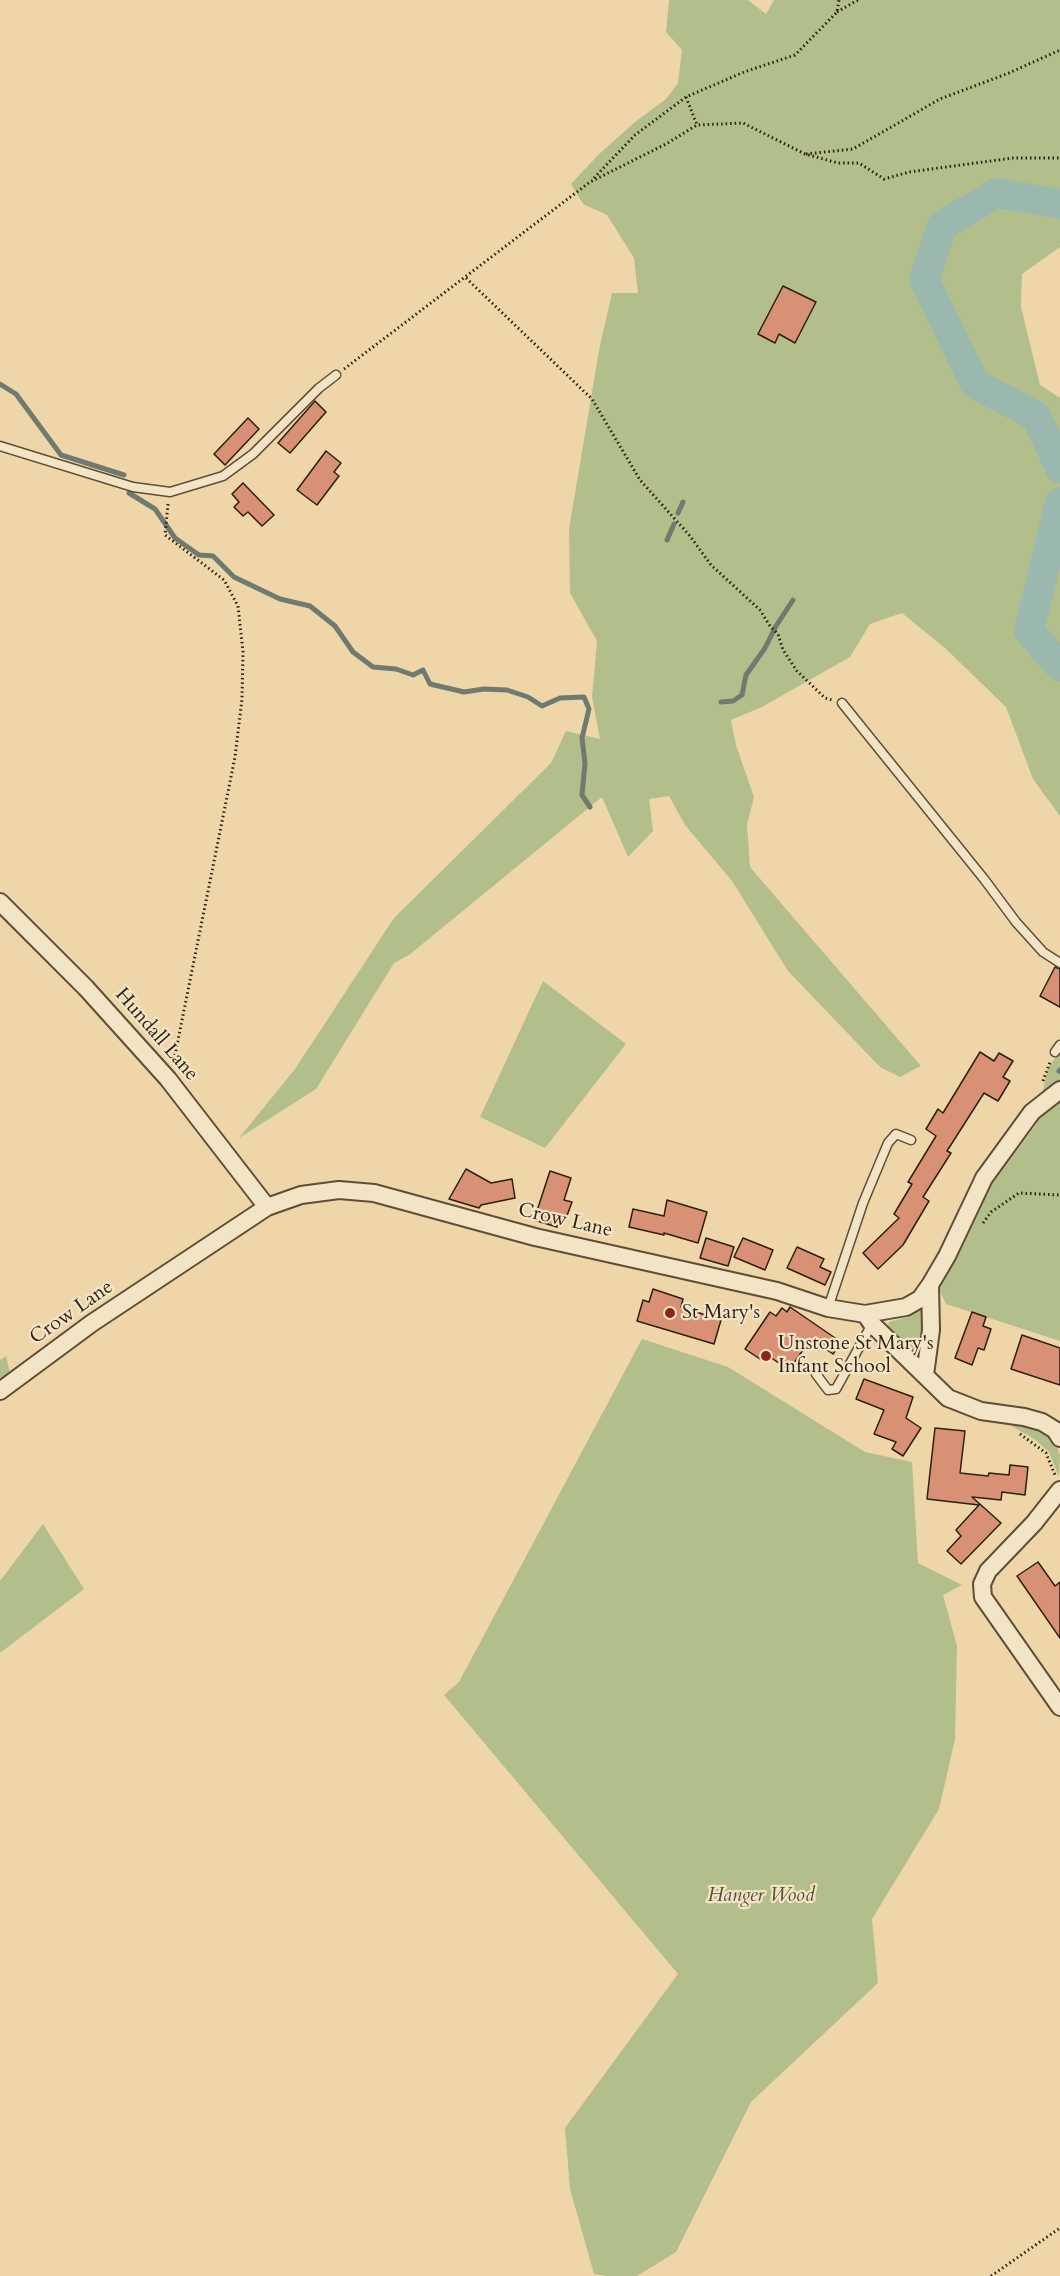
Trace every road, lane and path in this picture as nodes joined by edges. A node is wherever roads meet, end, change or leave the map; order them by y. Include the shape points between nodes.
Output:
1 (839, 0) edge
2 (858, 0) edge
3 (837, 12) junction
4 (1060, 50) edge
5 (686, 97) junction
6 (697, 125) junction
7 (805, 154) junction
8 (1060, 158) edge
9 (590, 182) junction
10 (466, 278) junction
11 (336, 375) joint
12 (0, 446) edge
13 (170, 492) junction
14 (842, 703) joint
15 (0, 903) edge
16 (1060, 963) edge
17 (168, 1079) junction
18 (1060, 1090) edge
19 (911, 1140) dead end
20 (1060, 1195) edge
21 (267, 1207) junction
22 (978, 1229) dead end
23 (930, 1285) junction
24 (828, 1308) junction
25 (868, 1319) junction
26 (816, 1374) dead end
27 (925, 1375) junction
28 (0, 1391) edge
29 (1011, 1429) dead end
30 (1060, 1438) edge
31 (1058, 1500) edge
32 (1060, 1707) edge
33 (1060, 2228) edge
34 (991, 2276) edge

1 - 3 path
2 - 3 path
3 - 5 path via 795,55
4 - 7 path via 940,99 853,149
5 - 6 path
5 - 9 path via 634,135
6 - 7 path via 743,123
6 - 9 path
7 - 8 path via 838,163 859,163 884,179 1013,158
9 - 10 path
10 - 11 path
10 - 14 path via 592,399 640,480 711,565 760,610 797,671 825,698
11 - 13 lane via 253,454 222,476
12 - 13 lane via 134,488
13 - 17 path via 165,535 224,580 238,606 243,664 235,757
14 - 16 lane via 1016,922 1043,952
15 - 17 street, Hundall Lane via 86,988
17 - 21 street, Hundall Lane
18 - 23 street, Crow Lane via 1032,1112 984,1178
19 - 24 lane via 896,1134 888,1143
20 - 22 path via 1019,1193 991,1212
21 - 24 street, Crow Lane via 301,1195 339,1190 374,1193 535,1237 777,1291
21 - 28 street, Crow Lane via 92,1323
23 - 25 street, Crow Lane via 920,1299 906,1307
23 - 27 street via 931,1330
24 - 25 street, Crow Lane
25 - 26 lane via 836,1389 828,1390
25 - 27 street
27 - 30 street via 948,1398 981,1411 1042,1422
29 - 31 path via 1046,1454 1055,1471
31 - 32 street via 988,1571 982,1584 983,1597
33 - 34 path

